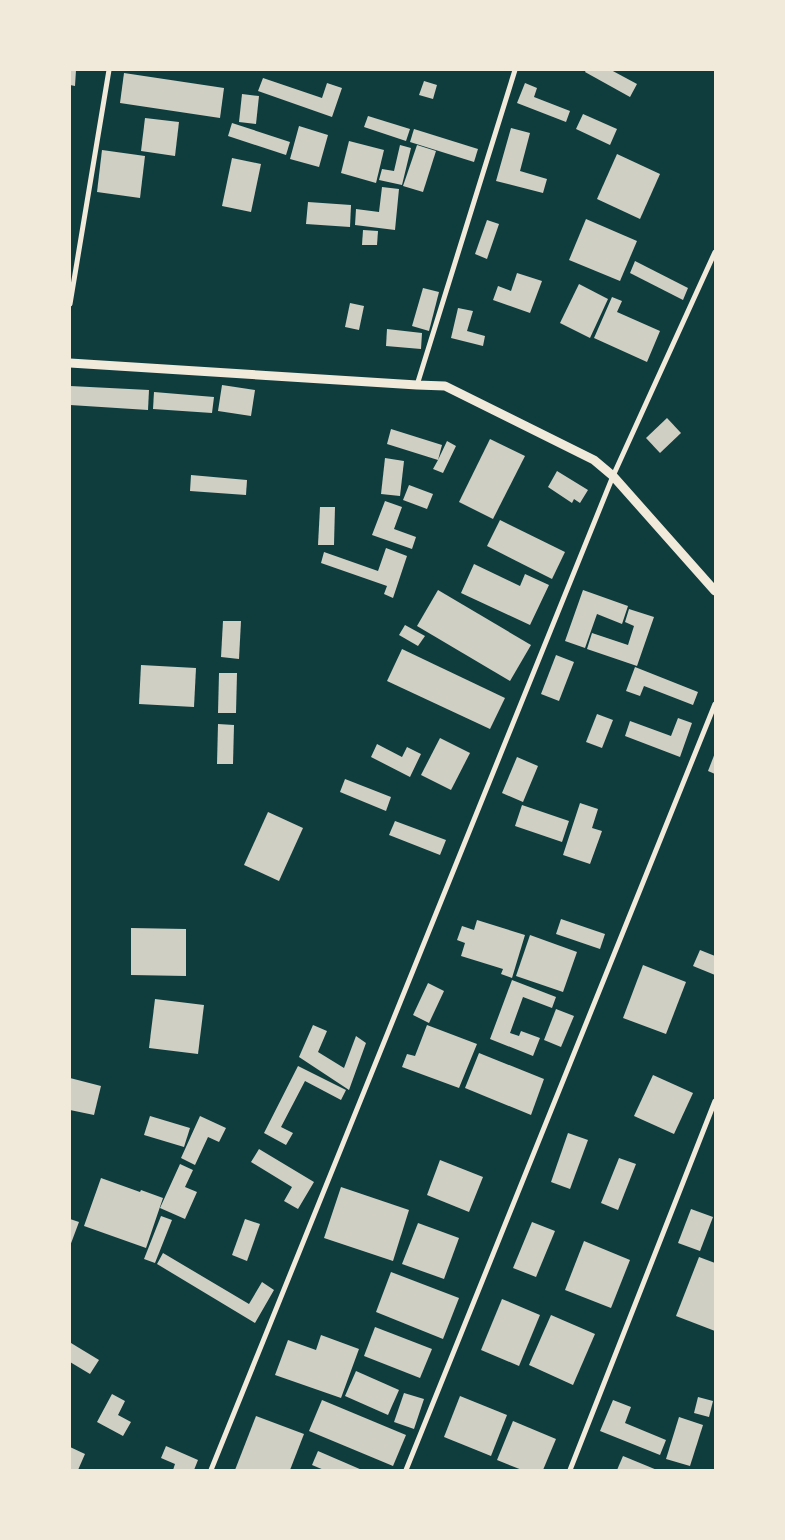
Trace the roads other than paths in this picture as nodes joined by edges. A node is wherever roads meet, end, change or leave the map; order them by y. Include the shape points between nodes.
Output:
1 (109, 70) edge
2 (515, 70) edge
3 (715, 252) edge
4 (70, 304) edge
5 (70, 362) edge
6 (417, 385) junction
7 (613, 476) junction
8 (715, 591) edge
9 (715, 704) edge
10 (715, 1100) edge
11 (211, 1470) edge
12 (406, 1470) edge
13 (570, 1470) edge

1 - 4 street
2 - 6 street
3 - 7 street
5 - 6 street
6 - 7 street via 445,386 594,460
7 - 8 street
7 - 11 street
9 - 12 street
10 - 13 street

